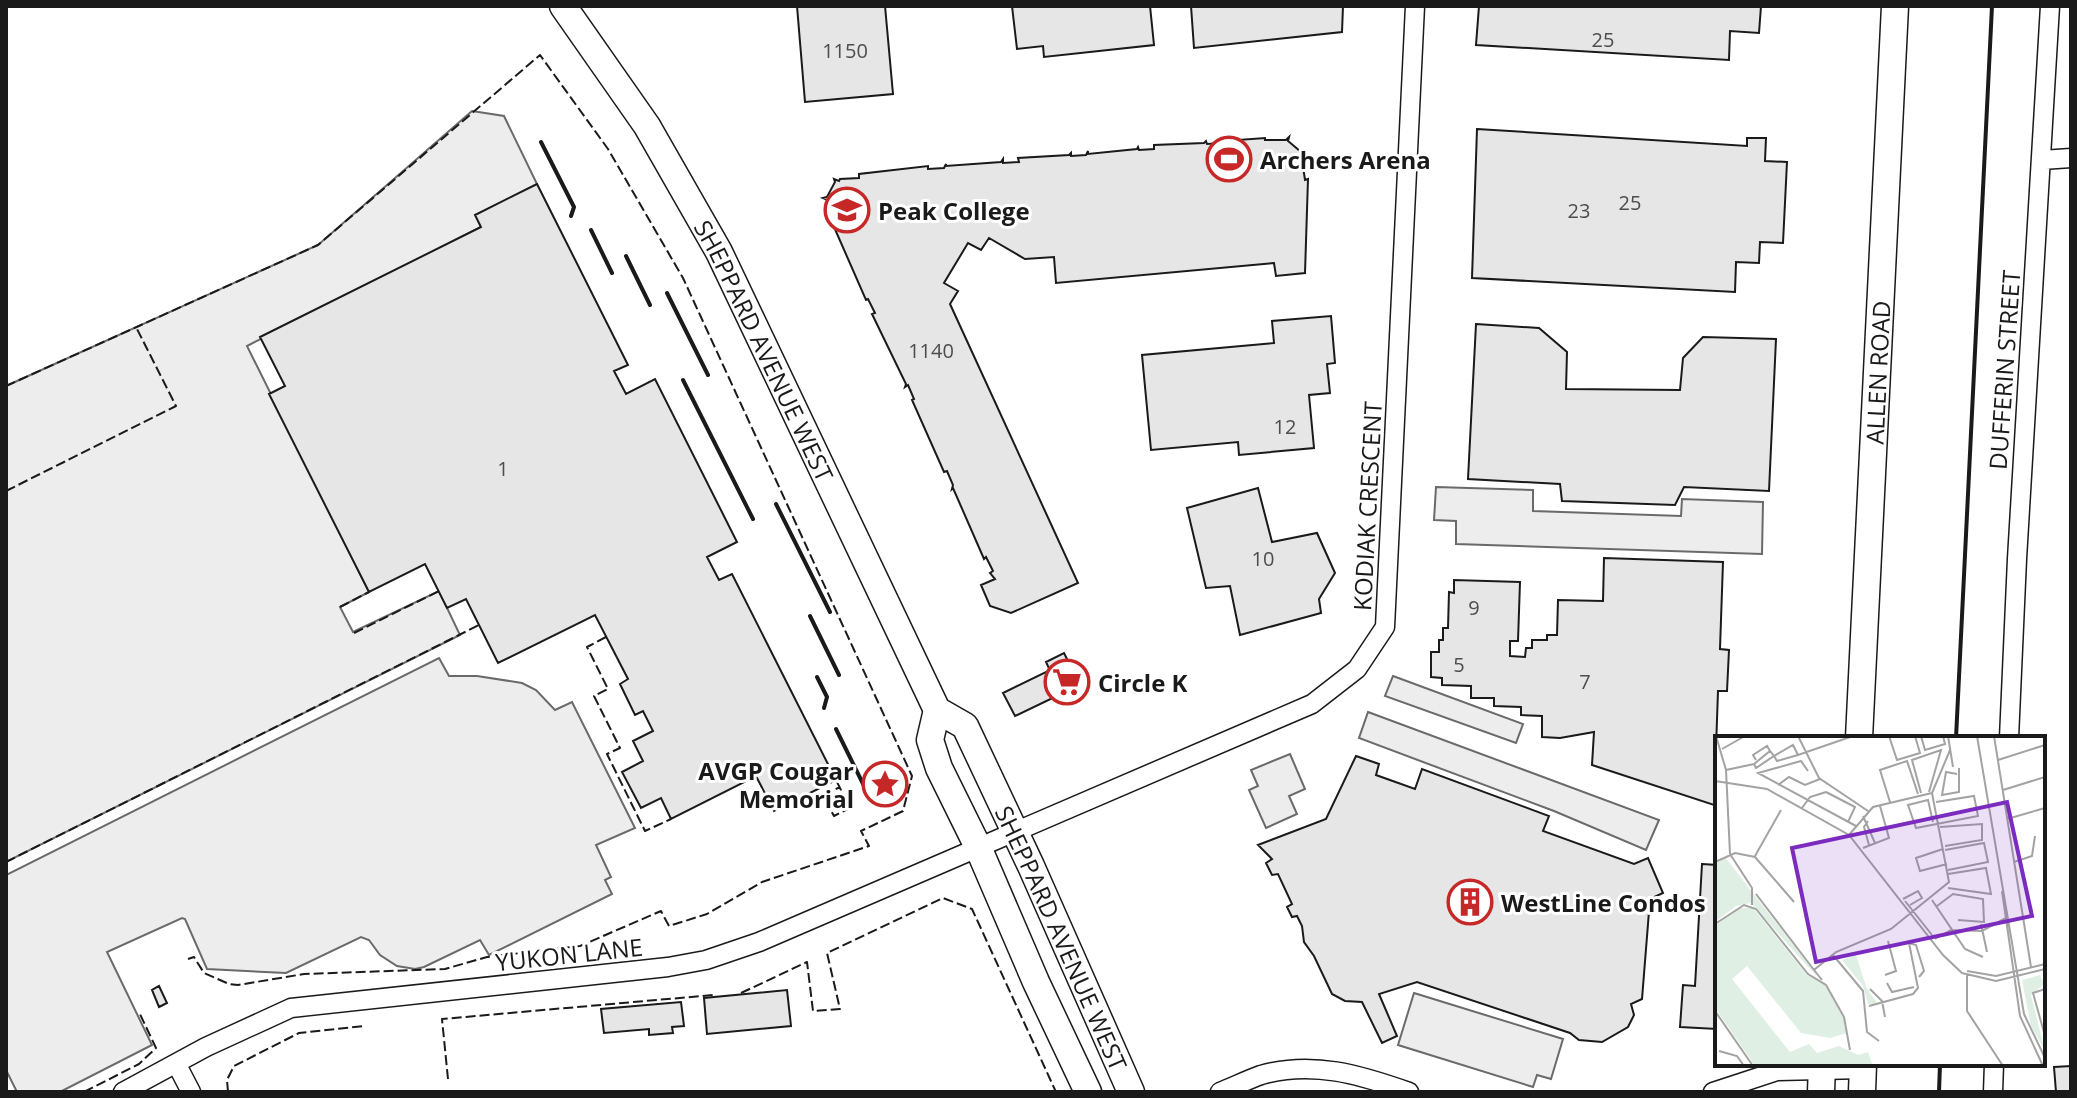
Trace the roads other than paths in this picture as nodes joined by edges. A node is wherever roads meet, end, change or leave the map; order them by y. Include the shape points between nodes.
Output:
1 (563, 6) edge
2 (1415, 6) edge
3 (1895, 6) edge
4 (2050, 6) edge
5 (2071, 158) edge
6 (2042, 160) junction
7 (937, 710) junction
8 (1859, 736) edge
9 (2009, 736) edge
10 (1014, 830) junction
11 (978, 847) junction
12 (177, 1065) junction
13 (1994, 1066) edge
14 (1821, 1075) edge
15 (1863, 1075) edge
16 (123, 1092) edge
17 (191, 1092) edge
18 (1088, 1092) edge
19 (1131, 1092) edge
20 (1220, 1092) edge
21 (1409, 1092) edge
22 (1713, 1092) edge
23 (1993, 1092) edge

1 - 7 main road, SHEPPARD AVENUE WEST via 647,126 719,252
2 - 10 street, KODIAK CRESCENT via 1385,627 1357,669 1312,704
3 - 8 main road, ALLEN ROAD
4 - 6 street, DUFFERIN STREET
5 - 6 street
6 - 9 street, DUFFERIN STREET
7 - 10 main road, SHEPPARD AVENUE WEST via 965,726
7 - 11 main road, SHEPPARD AVENUE WEST via 930,740
10 - 11 street, YUKON LANE
10 - 19 main road, SHEPPARD AVENUE WEST
11 - 12 street, YUKON LANE via 706,960 291,1008
11 - 18 main road, SHEPPARD AVENUE WEST
12 - 16 street, YUKON LANE
12 - 17 street
13 - 23 street
14 - 15 street
14 - 22 street via 1777,1071
20 - 21 street via 1262,1075 1307,1069 1353,1073

